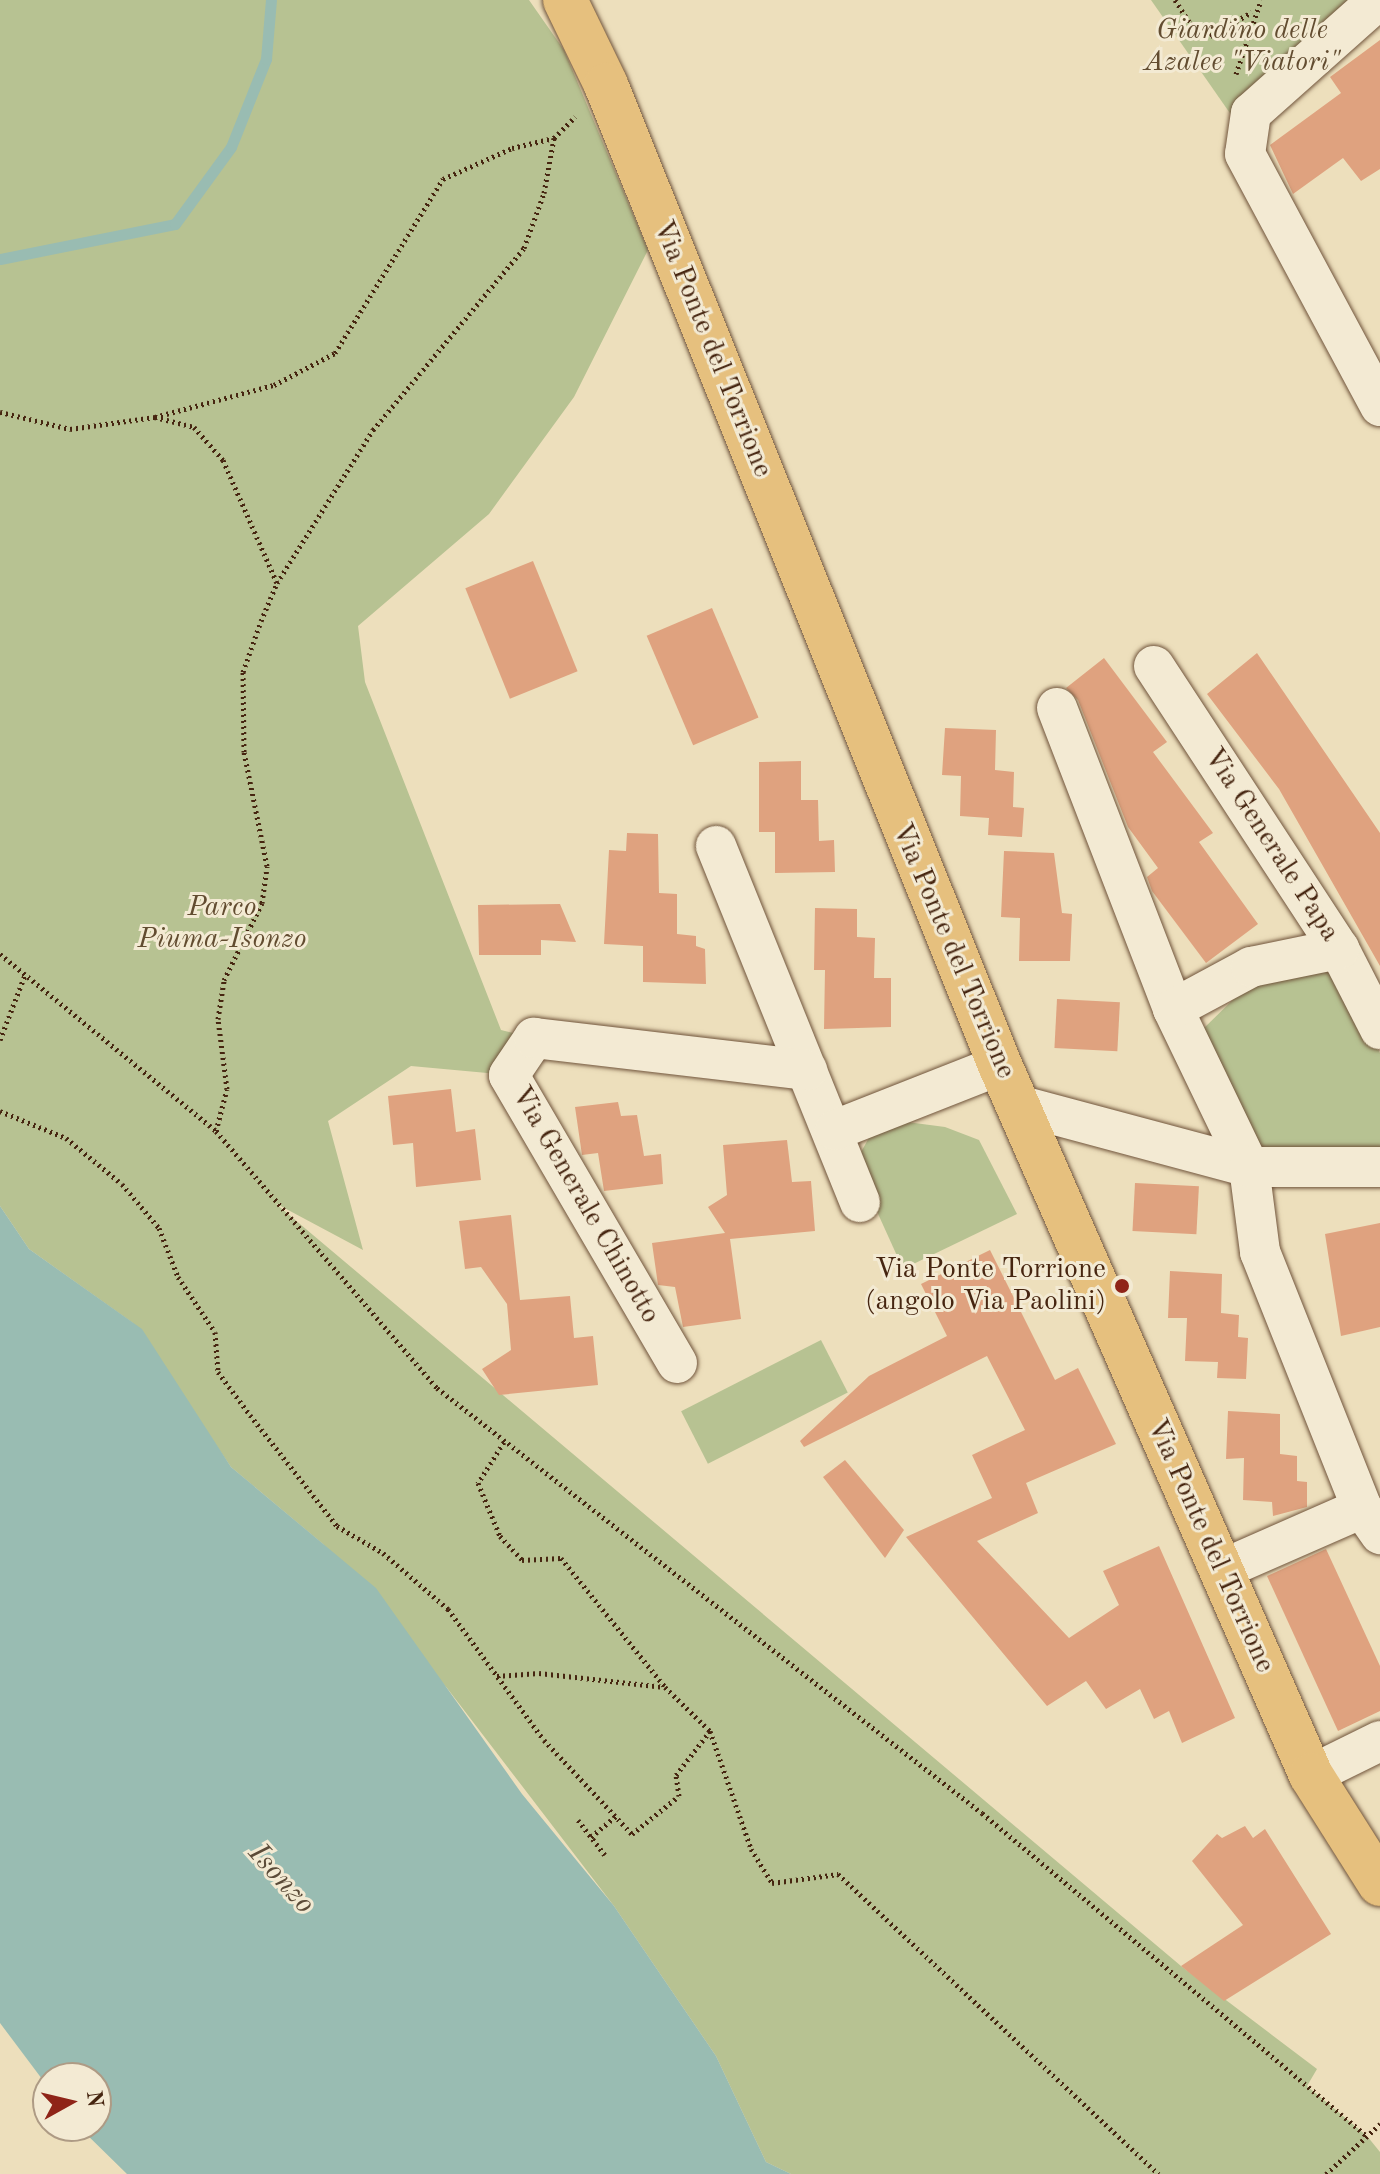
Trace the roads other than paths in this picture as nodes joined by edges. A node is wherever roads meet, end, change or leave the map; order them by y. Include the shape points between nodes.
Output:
1 (565, 0) edge
2 (1378, 0) edge
3 (1380, 406) edge
4 (1154, 666) dead end
5 (1057, 708) dead end
6 (716, 846) dead end
7 (1339, 949) junction
8 (1173, 1009) junction
9 (1380, 1029) edge
10 (1000, 1065) junction
11 (807, 1070) junction
12 (1018, 1105) junction
13 (835, 1130) junction
14 (1249, 1167) junction
15 (1380, 1167) edge
16 (860, 1202) dead end
17 (677, 1363) dead end
18 (1371, 1521) edge
19 (1221, 1570) junction
20 (1380, 1741) edge
21 (1311, 1775) junction
22 (1380, 1884) edge

1 - 10 main road, Via Ponte del Torrione via 606,85
2 - 3 street via 1251,113 1245,154
4 - 7 street, Via Generale Papa
5 - 8 street
6 - 11 street
7 - 8 street via 1251,967
7 - 9 street, Via Generale Papa
8 - 14 street
10 - 12 main road, Via Ponte del Torrione
10 - 13 street
11 - 13 street
11 - 17 street, Via Generale Chinotto via 534,1038 509,1075
12 - 14 street
12 - 19 main road, Via Ponte del Torrione
13 - 16 street
14 - 15 street
14 - 18 street via 1260,1252
18 - 19 street
19 - 21 main road, Via Ponte del Torrione
20 - 21 street
21 - 22 main road, Via Ponte del Torrione

